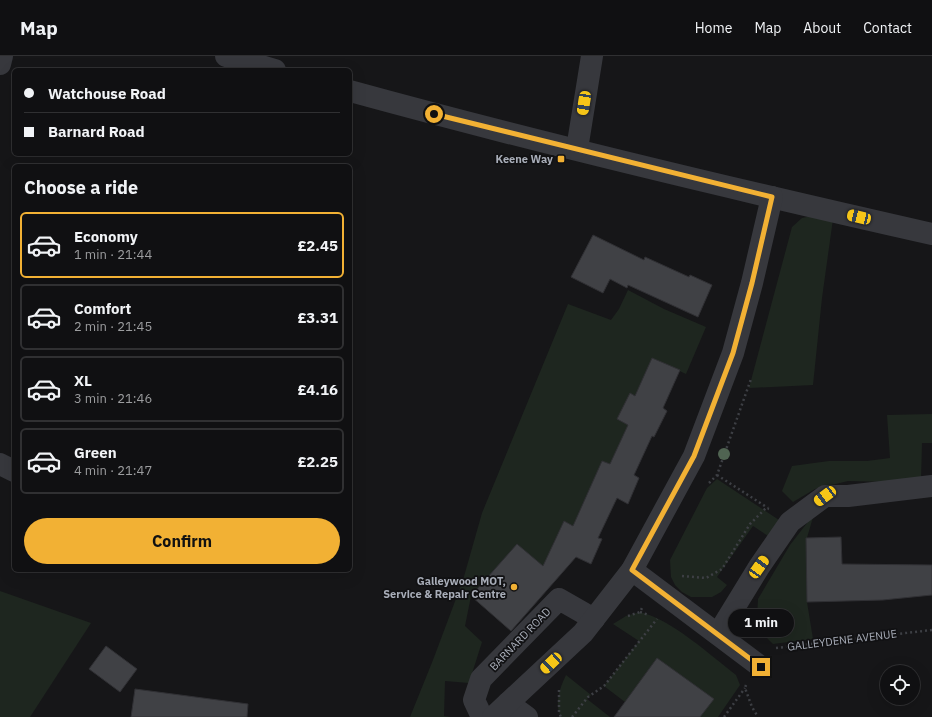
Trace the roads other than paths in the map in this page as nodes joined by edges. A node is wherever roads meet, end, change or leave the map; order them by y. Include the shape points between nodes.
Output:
1 (2, 56) edge
2 (226, 56) edge
3 (592, 56) edge
4 (0, 64) edge
5 (268, 68) edge
6 (352, 92) edge
7 (577, 149) junction
8 (772, 197) junction
9 (932, 234) edge
10 (0, 464) edge
11 (12, 470) edge
12 (932, 486) edge
13 (632, 570) junction
14 (594, 619) junction
15 (718, 634) junction
16 (761, 667) road end
17 (501, 710) edge
18 (482, 717) edge
19 (527, 717) edge

1 - 4 street
2 - 5 street
3 - 7 street
6 - 7 street
7 - 8 street
8 - 9 street
8 - 13 street via 733,353 694,456
10 - 11 street
12 - 15 street via 848,496 825,496 790,522
13 - 14 street
13 - 15 street
14 - 17 street via 584,633
14 - 18 street, BARNARD ROAD via 559,599 481,679 474,700
15 - 16 street
17 - 19 street

